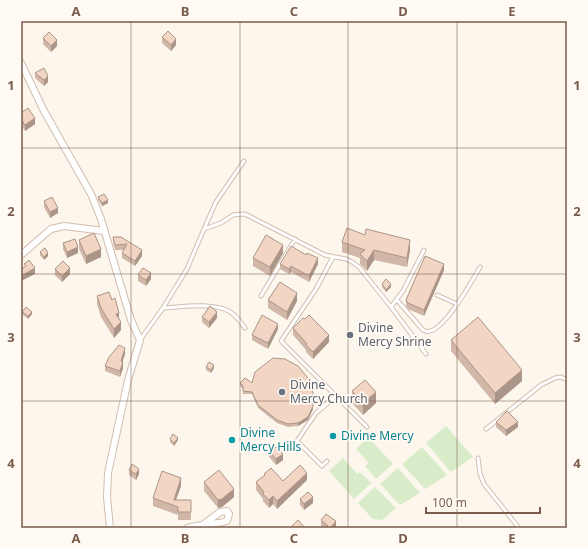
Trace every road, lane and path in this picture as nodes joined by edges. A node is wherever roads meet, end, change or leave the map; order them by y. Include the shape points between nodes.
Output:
1 (21, 63) edge
2 (244, 161) dead end
3 (204, 229) junction
4 (104, 230) junction
5 (294, 239) junction
6 (424, 250) dead end
7 (21, 255) edge
8 (333, 257) junction
9 (480, 267) dead end
10 (438, 295) dead end
11 (262, 296) dead end
12 (397, 300) junction
13 (457, 304) junction
14 (391, 307) junction
15 (163, 308) junction
16 (245, 328) dead end
17 (140, 340) junction
18 (426, 354) dead end
19 (567, 380) edge
20 (336, 396) junction
21 (366, 427) dead end
22 (486, 429) dead end
23 (478, 458) dead end
24 (327, 461) dead end
25 (204, 524) dead end
26 (110, 528) edge
27 (187, 528) edge
28 (519, 528) edge

1 - 4 street via 44,111 91,194
2 - 3 lane via 216,202
3 - 5 lane via 233,215 241,214
3 - 15 lane via 187,269
4 - 7 street via 64,226 51,229
4 - 17 street via 131,320
5 - 8 lane via 321,254
5 - 11 lane
6 - 12 lane
8 - 14 lane via 346,259 359,267
8 - 20 lane via 281,341
9 - 13 lane
10 - 13 lane
12 - 13 lane via 423,330 429,332 434,331
12 - 14 lane
14 - 18 lane
15 - 16 lane via 224,308 234,314
15 - 17 lane
17 - 26 street via 128,380 108,473
19 - 22 lane via 556,378 542,385
20 - 21 lane
20 - 24 lane via 316,413 297,441 322,466
23 - 28 lane via 484,484
25 - 27 street

